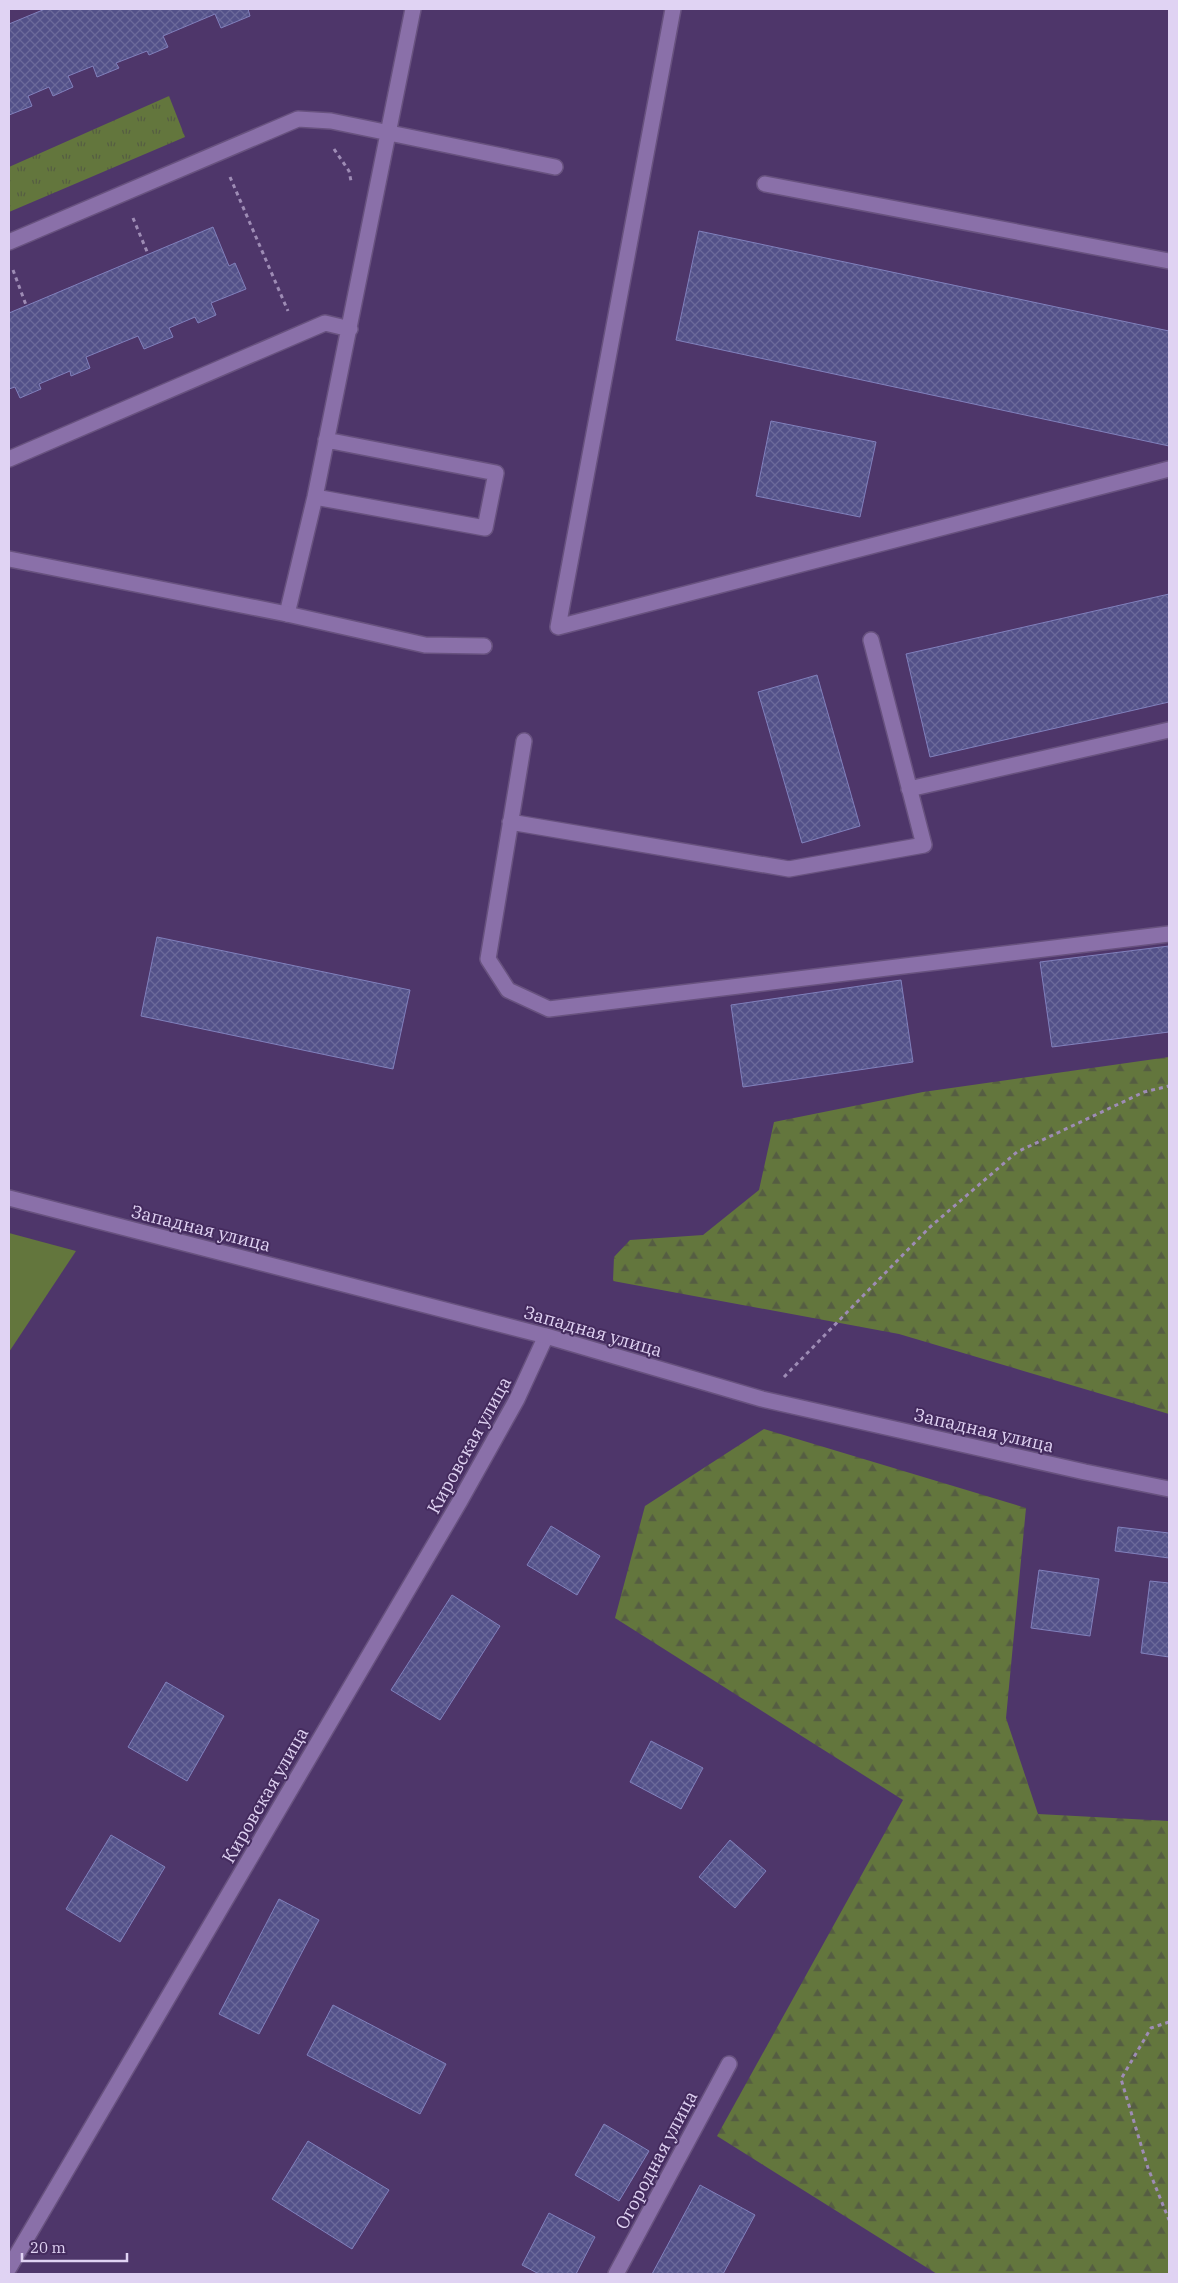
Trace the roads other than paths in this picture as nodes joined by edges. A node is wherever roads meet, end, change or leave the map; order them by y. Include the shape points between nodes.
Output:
1 (413, 9) edge
2 (673, 9) edge
3 (388, 133) junction
4 (555, 167) dead end
5 (765, 184) dead end
6 (9, 242) edge
7 (1169, 260) edge
8 (350, 329) junction
9 (326, 440) junction
10 (9, 459) edge
11 (1169, 468) edge
12 (315, 498) junction
13 (9, 558) edge
14 (287, 614) junction
15 (871, 640) dead end
16 (484, 646) dead end
17 (1169, 730) edge
18 (524, 741) dead end
19 (910, 789) junction
20 (510, 822) junction
21 (1169, 934) edge
22 (9, 1198) edge
23 (546, 1336) junction
24 (1169, 1488) edge
25 (729, 2064) dead end
26 (9, 2268) edge
27 (616, 2274) edge

1 - 3 street
2 - 11 street via 558,627
3 - 4 street
3 - 6 street via 331,121 298,119
3 - 8 street
5 - 7 street
8 - 9 street
8 - 10 street via 325,323
9 - 12 street
9 - 12 street via 496,473 485,528
12 - 14 street
13 - 14 street
14 - 16 street via 425,645
15 - 19 street
17 - 19 street
18 - 20 street
19 - 20 street via 924,845 789,869
20 - 21 street via 488,958 508,990 549,1009
22 - 23 street, Западная улица
23 - 24 street, Западная улица via 762,1399
23 - 26 street, Кировская улица via 517,1399 460,1500
25 - 27 street, Огородная улица

